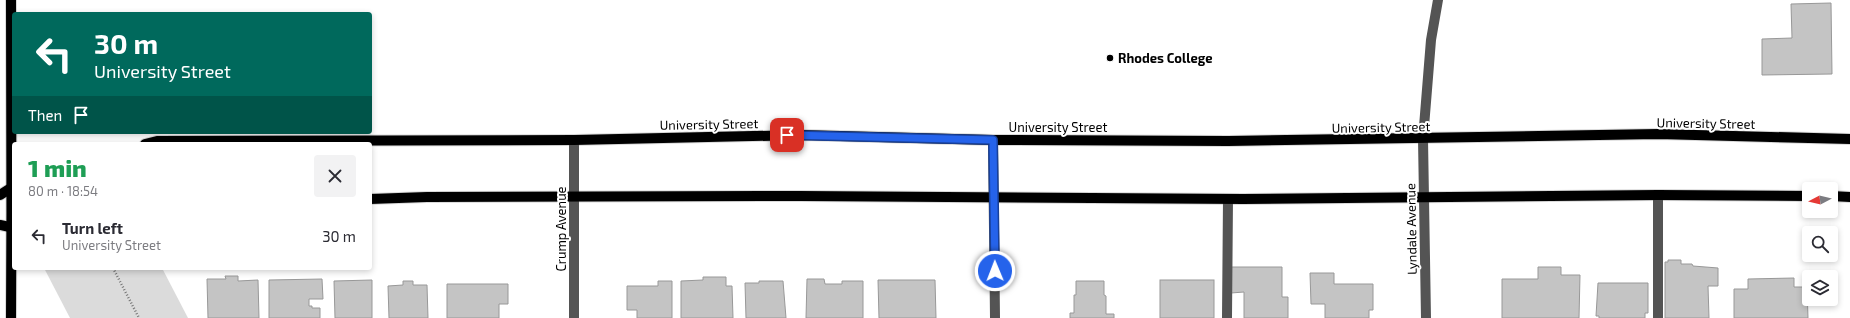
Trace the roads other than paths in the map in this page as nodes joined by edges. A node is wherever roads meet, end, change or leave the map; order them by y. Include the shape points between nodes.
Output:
1 (11, 0) edge
2 (1438, 0) edge
3 (1423, 139) junction
4 (1850, 139) edge
5 (574, 140) junction
6 (993, 140) junction
7 (158, 142) edge
8 (12, 186) edge
9 (0, 195) edge
10 (1658, 195) junction
11 (1424, 196) junction
12 (1802, 196) edge
13 (1838, 196) edge
14 (1850, 197) edge
15 (574, 198) junction
16 (994, 198) junction
17 (372, 199) edge
18 (1228, 199) junction
19 (0, 225) edge
20 (12, 228) edge
21 (12, 270) edge
22 (11, 318) edge
23 (574, 318) edge
24 (996, 318) edge
25 (1227, 318) edge
26 (1426, 318) edge
27 (1658, 318) edge

1 - 8 main road
2 - 3 street, Lyndale Avenue via 1431,40
3 - 4 main road, University Street via 1658,134
3 - 6 main road, University Street via 1243,142
3 - 11 street, Lyndale Avenue
5 - 6 main road, University Street via 802,135
5 - 7 main road, University Street
5 - 15 street, Crump Avenue
6 - 16 street
8 - 9 main road
10 - 11 main road
10 - 12 main road
10 - 27 street
11 - 18 main road
11 - 26 street, Lyndale Avenue
13 - 14 main road
15 - 16 main road
15 - 17 main road
15 - 23 street, Crump Avenue
16 - 18 main road
16 - 24 street
18 - 25 street
19 - 20 main road
21 - 22 main road

